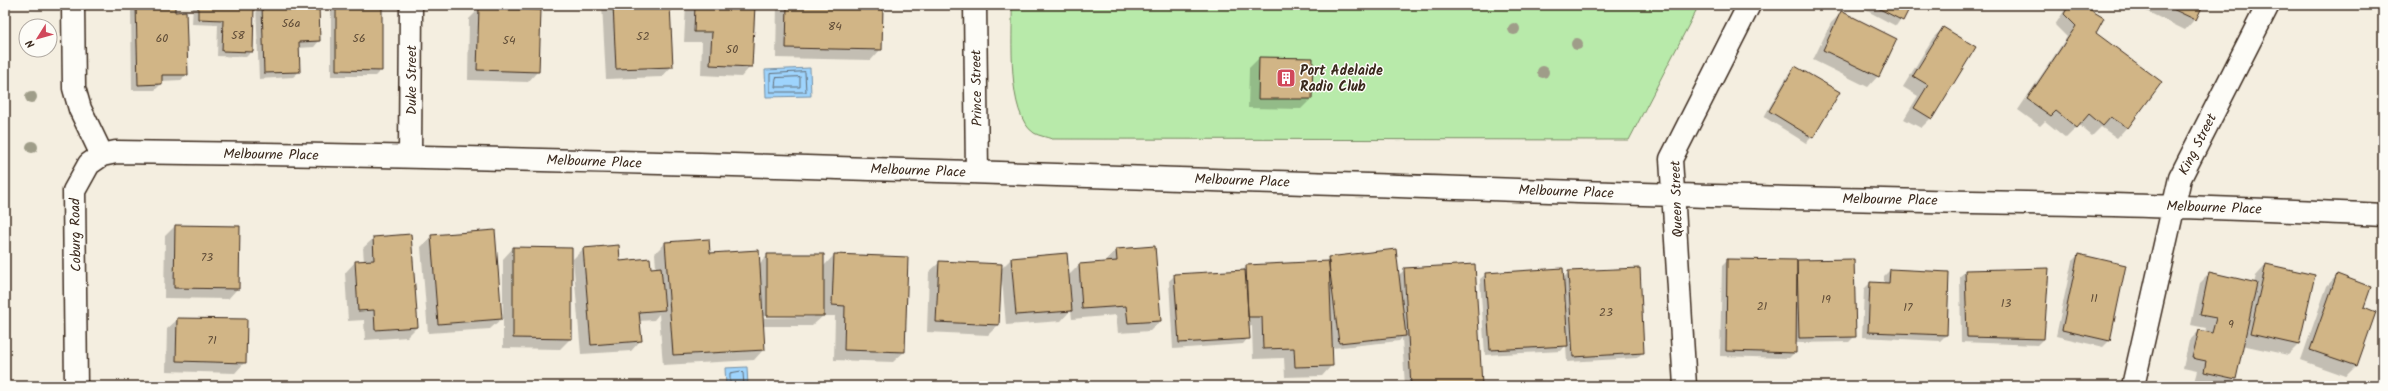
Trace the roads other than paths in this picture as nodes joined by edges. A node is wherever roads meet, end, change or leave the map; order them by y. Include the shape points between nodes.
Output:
1 (73, 5) edge
2 (411, 5) edge
3 (976, 5) edge
4 (1748, 5) edge
5 (2268, 5) edge
6 (102, 155) junction
7 (410, 155) junction
8 (977, 172) junction
9 (1674, 195) junction
10 (2174, 205) junction
11 (2383, 215) edge
12 (76, 386) edge
13 (1685, 386) edge
14 (2133, 386) edge

1 - 6 street via 74,88 80,109
2 - 7 street, Duke Street
3 - 8 street, Prince Street
4 - 9 street, Queen Street via 1671,159
5 - 10 street, King Street via 2180,178
6 - 7 street, Melbourne Place via 116,152
6 - 12 street, Coburg Road via 89,164 74,191
7 - 8 street, Melbourne Place
8 - 9 street, Melbourne Place
9 - 10 street, Melbourne Place
9 - 13 street, Queen Street
10 - 11 street, Melbourne Place
10 - 14 street, King Street

